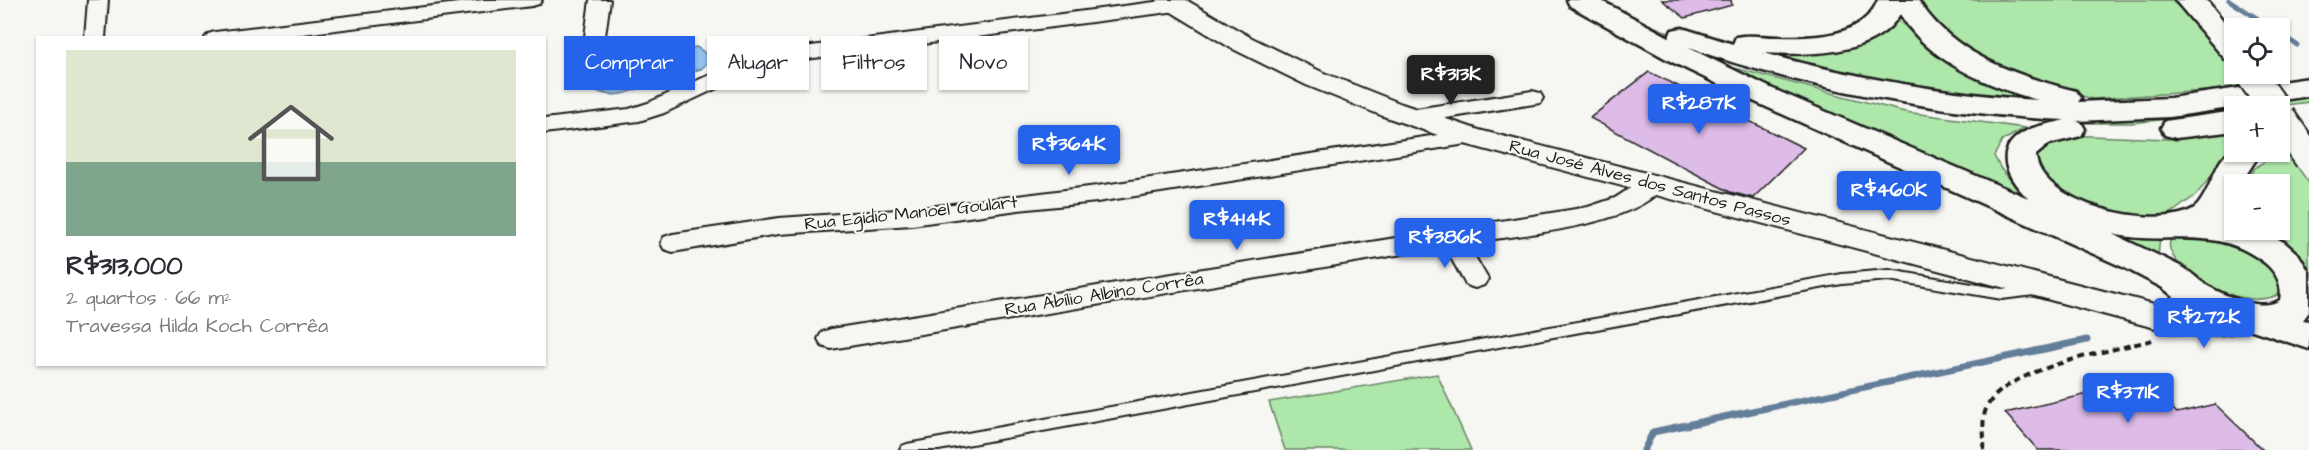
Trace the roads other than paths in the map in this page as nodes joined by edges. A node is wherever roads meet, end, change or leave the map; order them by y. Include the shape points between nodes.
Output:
1 (98, 0) edge
2 (532, 0) edge
3 (600, 0) edge
4 (1580, 0) edge
5 (1604, 0) edge
6 (1890, 0) edge
7 (1905, 0) edge
8 (2188, 0) edge
9 (1173, 3) edge
10 (1633, 22) junction
11 (95, 36) edge
12 (232, 36) edge
13 (595, 36) dead end
14 (2224, 40) edge
15 (2309, 87) edge
16 (1532, 98) dead end
17 (2309, 109) edge
18 (2124, 111) junction
19 (2290, 113) edge
20 (1409, 117) junction
21 (2224, 122) edge
22 (546, 126) edge
23 (2070, 129) junction
24 (2290, 130) edge
25 (1471, 136) junction
26 (2290, 147) edge
27 (2309, 150) edge
28 (2309, 158) edge
29 (2237, 162) edge
30 (1654, 183) junction
31 (2181, 225) junction
32 (1452, 238) junction
33 (673, 243) dead end
34 (1475, 279) dead end
35 (2178, 282) junction
36 (2044, 288) junction
37 (2151, 315) junction
38 (2255, 316) junction
39 (2309, 335) edge
40 (831, 339) dead end
41 (907, 450) edge

1 - 11 street
2 - 12 street
3 - 13 street
4 - 10 main road
5 - 10 main road
6 - 10 main road via 1883,18 1858,35 1798,46 1725,40
7 - 18 main road via 1912,14 1947,47 1993,74 2058,96
8 - 14 main road
9 - 20 street, Rua José Alves dos Santos Passos via 1277,62
9 - 22 street via 788,55 725,76 631,116
10 - 18 main road via 1764,63 1905,93 2026,109
10 - 23 main road via 1698,53 1865,99
10 - 35 main road via 1763,95 2065,225
15 - 18 main road
16 - 20 street
17 - 19 main road
20 - 25 street, Rua José Alves dos Santos Passos
21 - 23 main road via 2143,131
23 - 31 main road via 2037,137 2020,152 2021,165 2040,192 2082,214 2127,226
24 - 28 main road, bridge
25 - 30 street, Rua José Alves dos Santos Passos
25 - 33 street, Rua Egídio Manoel Goulart via 1097,194 912,217 779,226
26 - 27 main road
29 - 31 main road via 2211,211
30 - 32 street, Rua Abílio Albino Corrêa via 1638,198 1609,210
30 - 36 street, Rua José Alves dos Santos Passos
31 - 35 main road via 2162,243 2164,260
31 - 38 main road via 2217,227 2240,234 2272,252 2294,273 2300,287 2297,306 2284,315
32 - 34 street
32 - 40 street, Rua Abílio Albino Corrêa
35 - 37 street via 2176,300
35 - 38 main road via 2216,305
36 - 37 street, Rua José Alves dos Santos Passos
36 - 41 lane via 2002,294 1889,275 1842,279
37 - 38 street, Rua José Alves dos Santos Passos via 2214,324
38 - 39 main road

